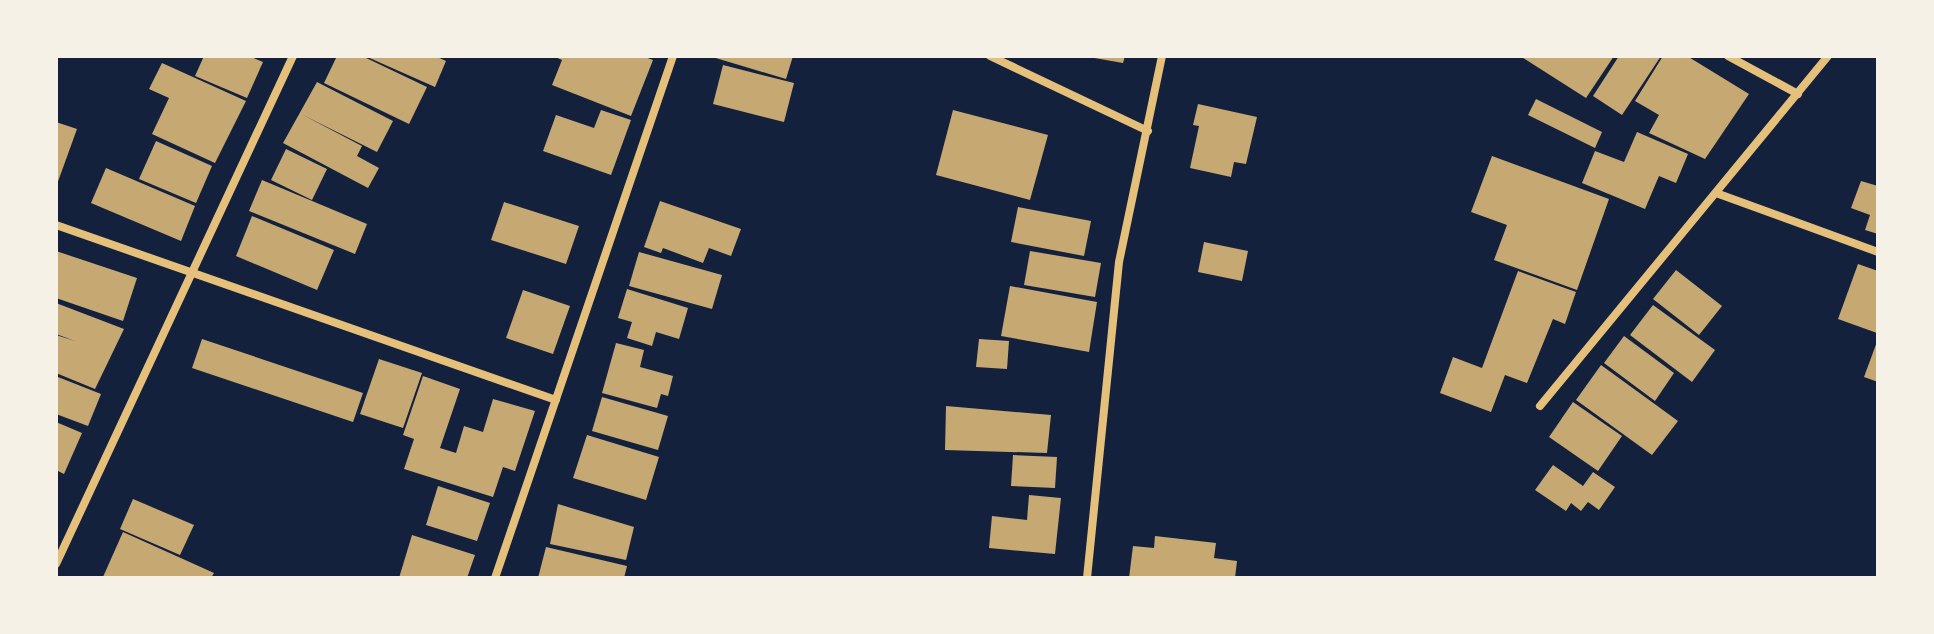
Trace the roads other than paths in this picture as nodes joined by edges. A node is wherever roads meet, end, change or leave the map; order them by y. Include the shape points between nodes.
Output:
1 (293, 56) edge
2 (673, 56) edge
3 (990, 56) edge
4 (1162, 56) edge
5 (1728, 56) edge
6 (1828, 56) edge
7 (1798, 94) junction
8 (1148, 131) junction
9 (1716, 193) junction
10 (56, 225) edge
11 (1878, 252) edge
12 (193, 275) junction
13 (556, 400) junction
14 (1540, 406) dead end
15 (56, 564) edge
16 (495, 578) edge
17 (1087, 578) edge

1 - 12 street
2 - 13 street
3 - 8 street
4 - 8 street
5 - 7 street
6 - 7 street
7 - 9 street
8 - 17 street via 1119,262
9 - 11 street
9 - 14 street
10 - 12 street
12 - 13 street
12 - 15 street
13 - 16 street

